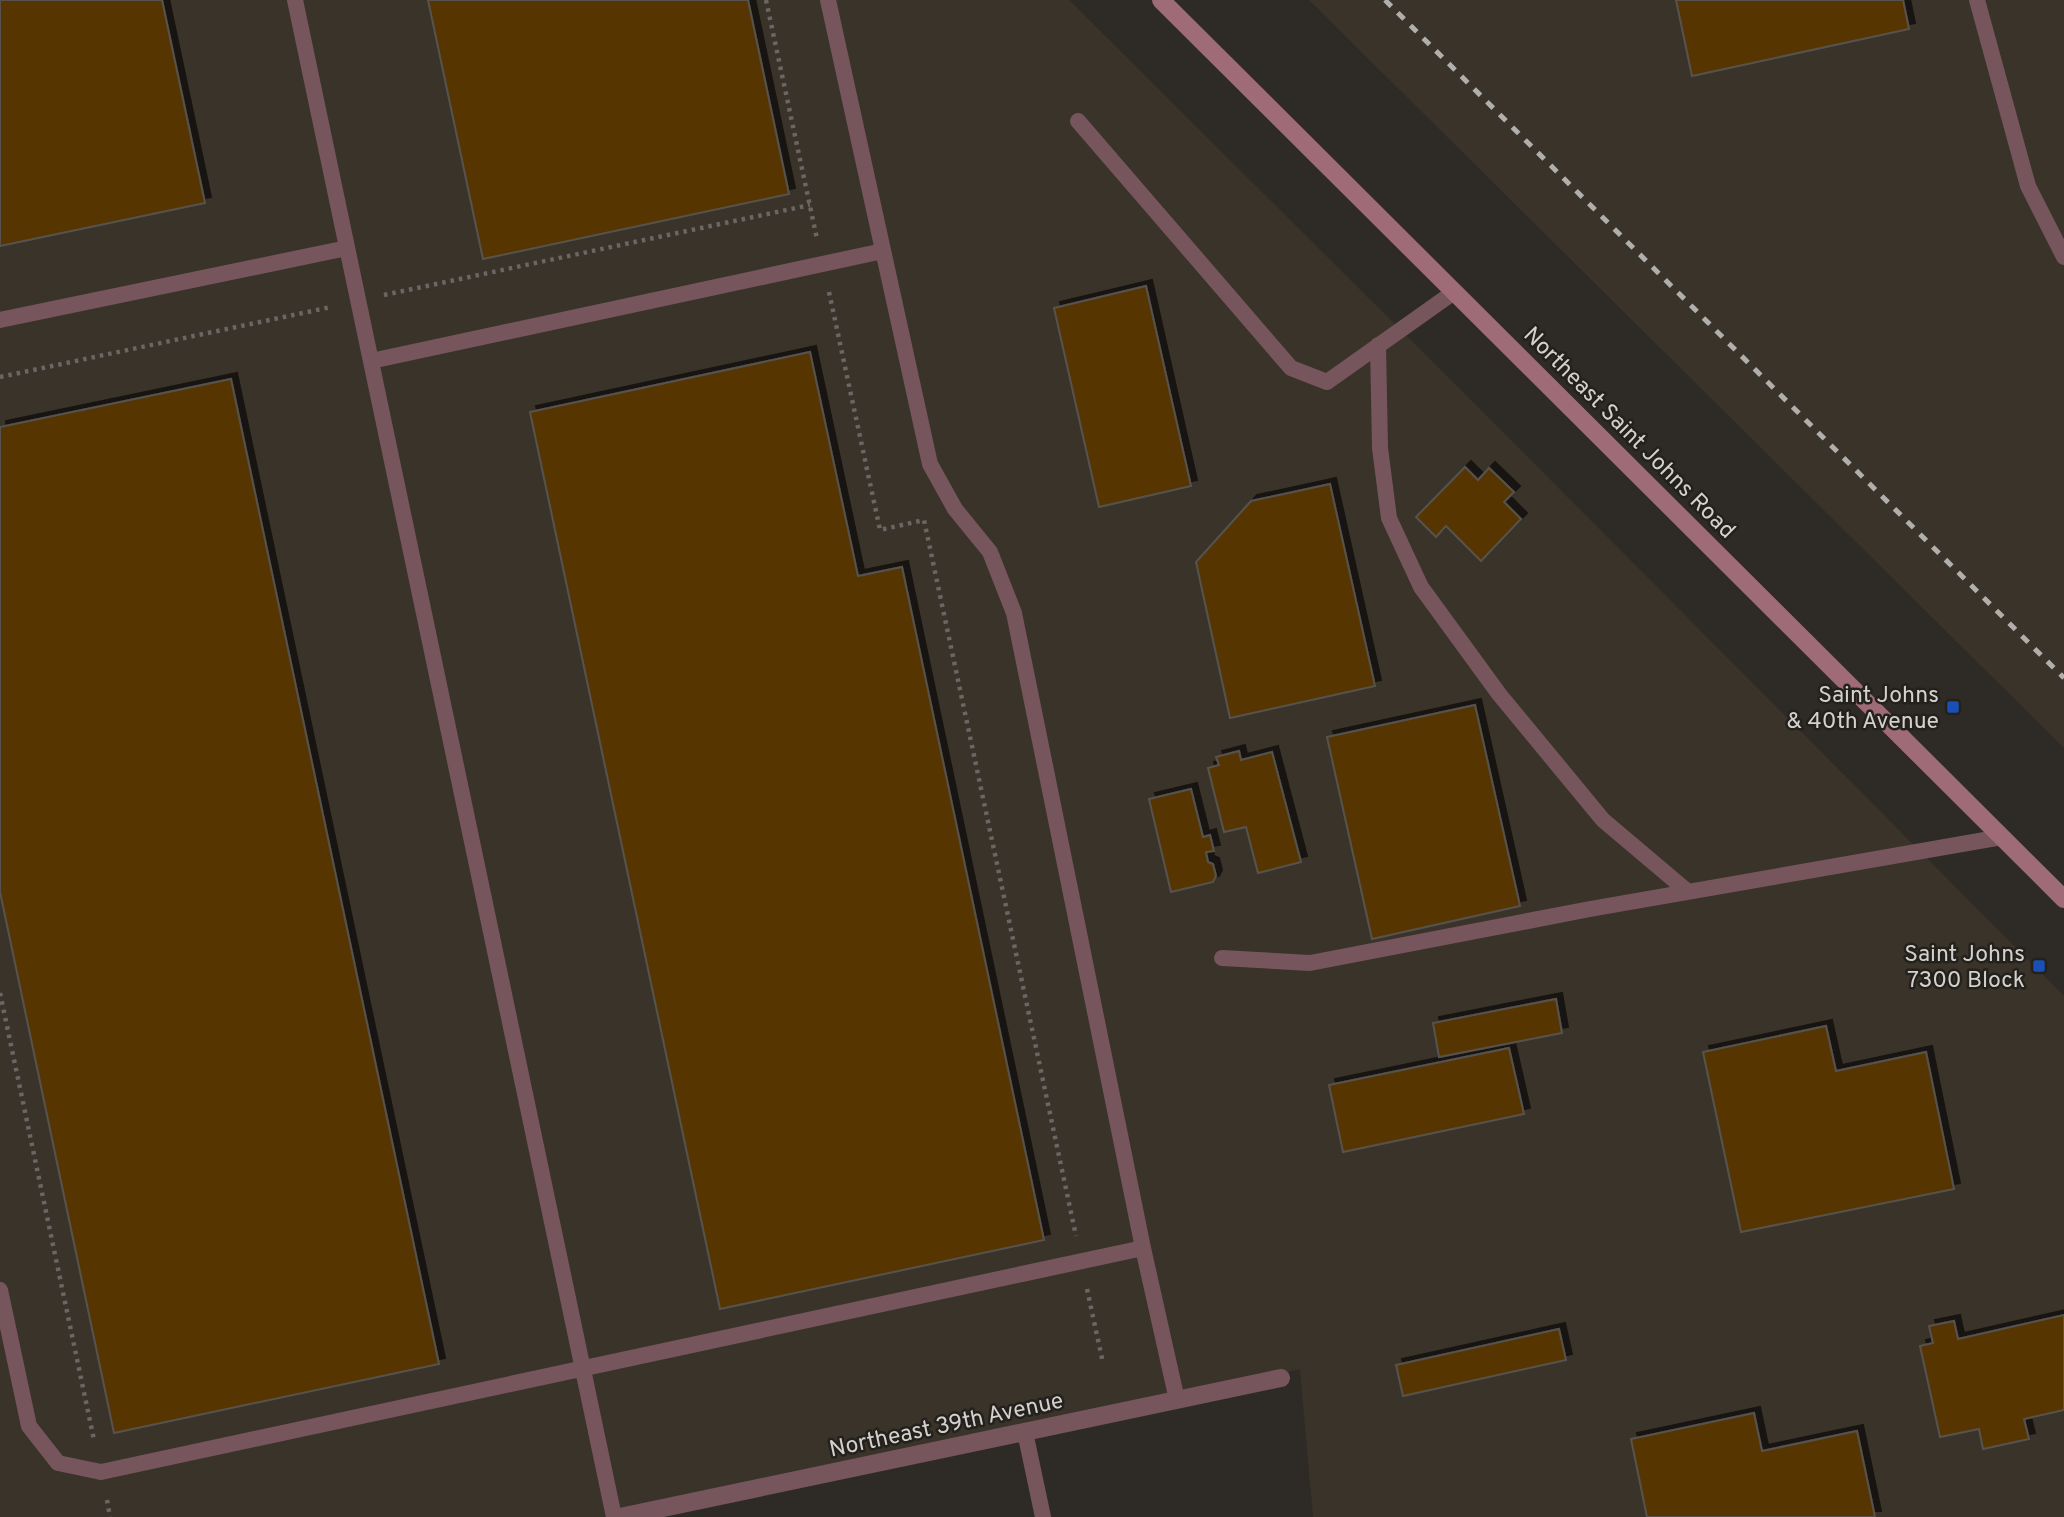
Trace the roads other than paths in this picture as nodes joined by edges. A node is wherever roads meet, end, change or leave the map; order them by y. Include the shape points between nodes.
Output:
1 (295, 0) edge
2 (828, 0) edge
3 (1161, 0) edge
4 (1977, 0) edge
5 (1078, 121) dead end
6 (347, 248) junction
7 (883, 251) junction
8 (2064, 257) edge
9 (1454, 292) junction
10 (0, 320) edge
11 (1378, 345) junction
12 (371, 361) junction
13 (2002, 837) junction
14 (1687, 891) junction
15 (2064, 899) edge
16 (1222, 958) dead end
17 (1143, 1248) junction
18 (0, 1290) edge
19 (582, 1368) junction
20 (1281, 1378) dead end
21 (1177, 1400) junction
22 (1025, 1432) junction
23 (614, 1517) edge
24 (620, 1517) edge
25 (1043, 1517) edge

1 - 6 lane
2 - 7 lane
3 - 9 main road, Northeast Saint Johns Road
4 - 8 lane via 2028,186
5 - 11 lane via 1291,368 1327,382
6 - 10 lane
6 - 12 lane
7 - 12 lane
7 - 17 lane via 930,464 955,509 990,552 1014,613
9 - 11 lane
9 - 13 main road, Northeast Saint Johns Road
11 - 14 lane via 1380,448 1389,518 1421,587 1499,694 1603,820
12 - 19 lane
13 - 14 lane
13 - 15 main road, Northeast Saint Johns Road
14 - 16 lane via 1310,963
17 - 19 lane
17 - 21 lane
18 - 19 lane via 29,1426 58,1463 101,1472
19 - 23 lane
20 - 21 street, Northeast 39th Avenue
21 - 22 street, Northeast 39th Avenue
22 - 24 street, Northeast 39th Avenue
22 - 25 lane

